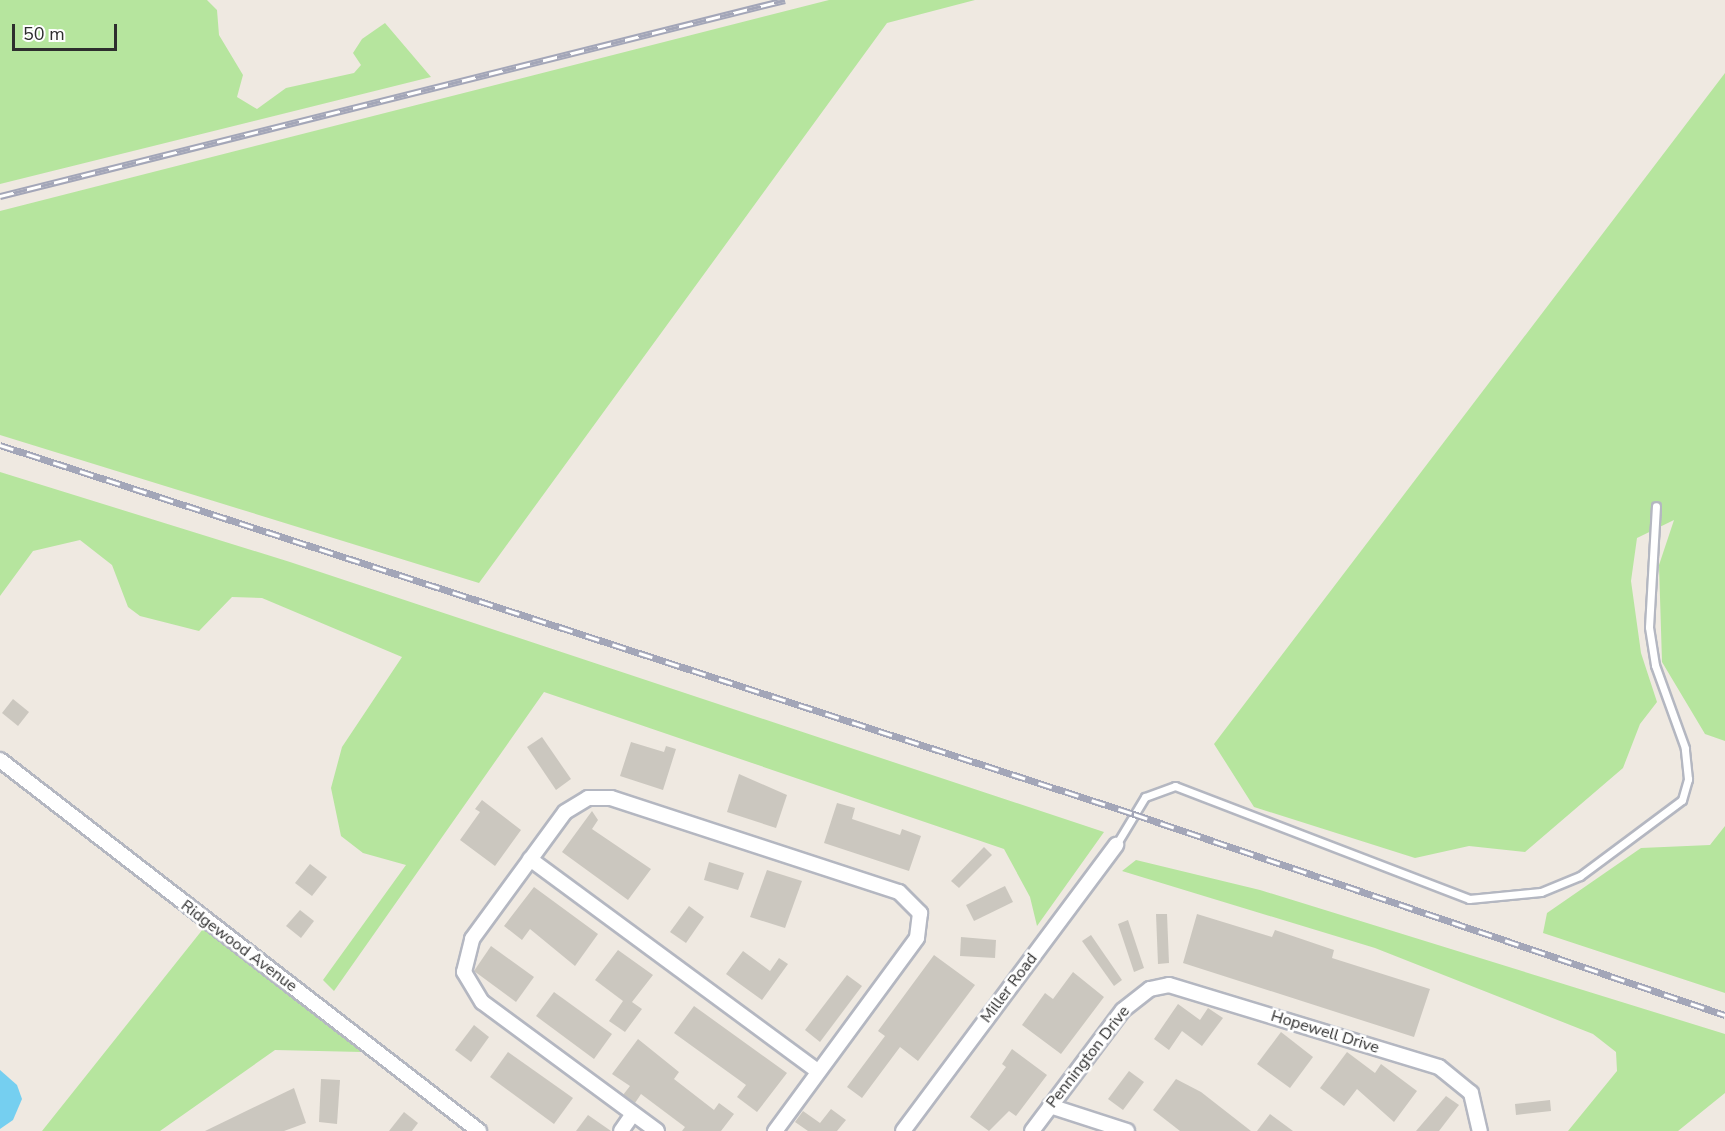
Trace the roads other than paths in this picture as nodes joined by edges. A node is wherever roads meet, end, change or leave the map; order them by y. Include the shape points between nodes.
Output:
1 (1656, 506) dead end
2 (0, 760) edge
3 (1116, 845) joint
4 (530, 859) junction
5 (1150, 988) joint
6 (818, 1071) junction
7 (1050, 1106) junction
8 (633, 1114) junction
9 (479, 1131) edge
10 (621, 1131) edge
11 (657, 1131) edge
12 (775, 1131) edge
13 (903, 1131) edge
14 (1032, 1131) edge
15 (1127, 1131) edge
16 (1480, 1131) edge

1 - 3 lane via 1649,627 1655,665 1685,747 1688,779 1682,800 1580,876 1541,892 1469,898 1175,786 1159,787 1145,797
2 - 9 street, Ridgewood Avenue
3 - 13 street, Miller Road
4 - 6 street
4 - 6 street via 565,812 601,796 899,892 925,910 917,938
4 - 8 street via 466,950 468,984 482,1002
5 - 7 street, Pennington Drive via 1123,1010
5 - 16 street, Hopewell Drive via 1189,989 1439,1067 1471,1093 1479,1113
6 - 12 street
7 - 14 street, Pennington Drive
7 - 15 street
8 - 10 street
8 - 11 street

